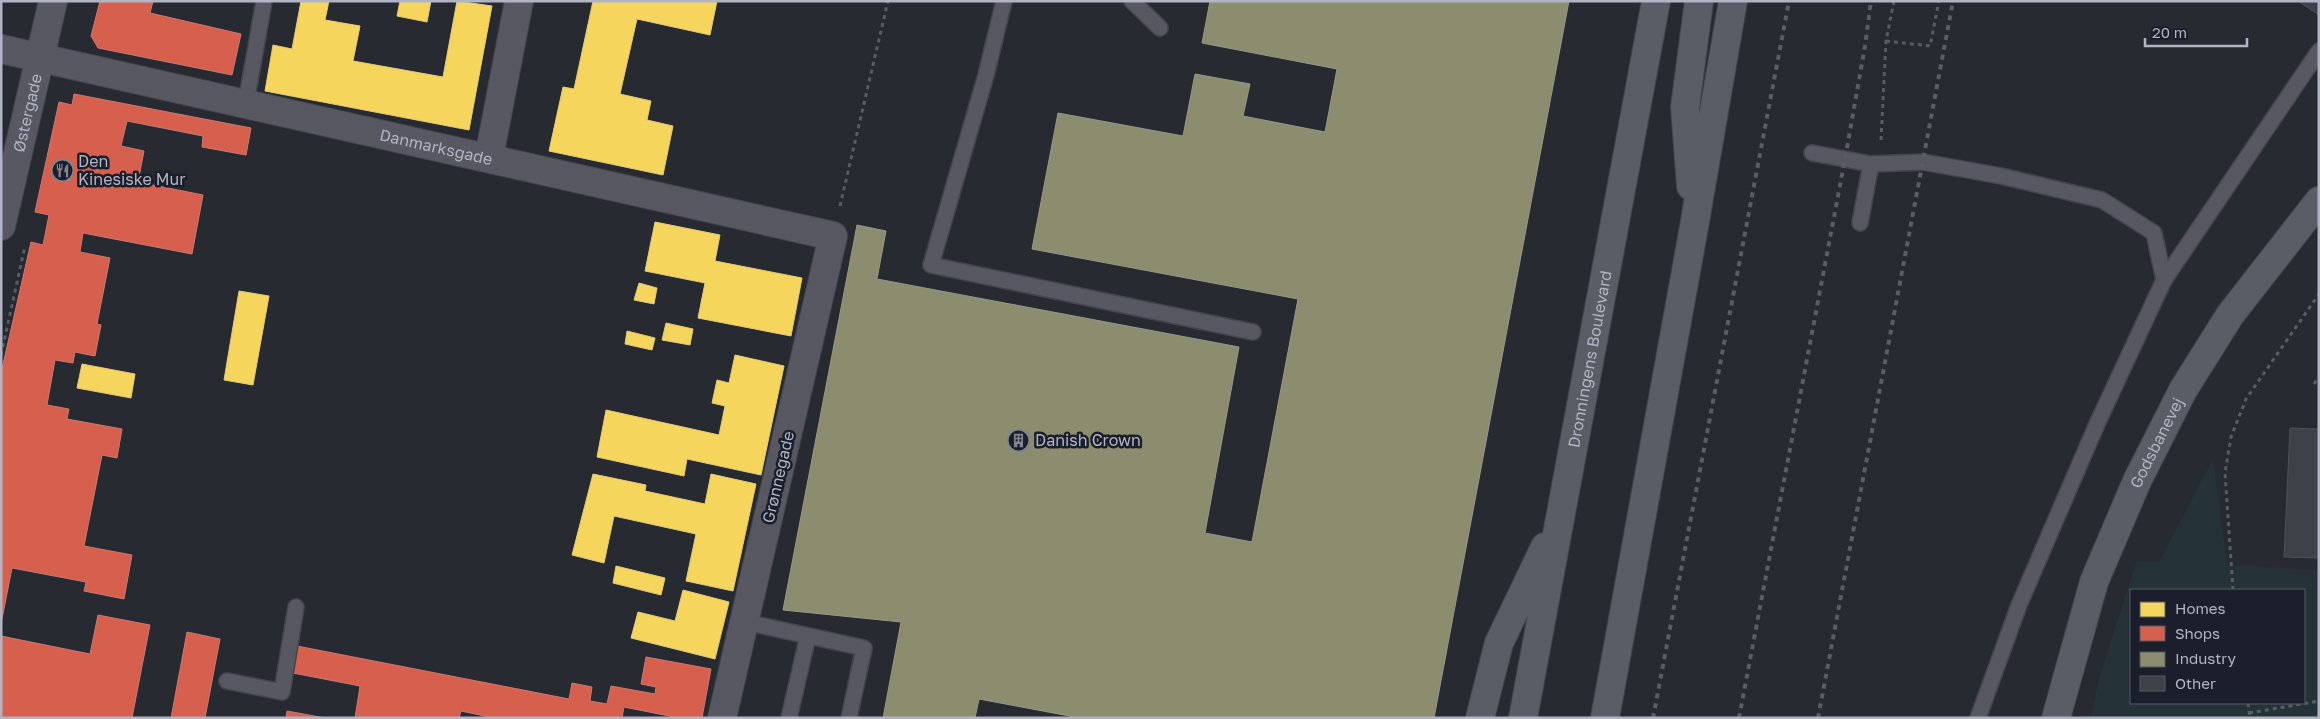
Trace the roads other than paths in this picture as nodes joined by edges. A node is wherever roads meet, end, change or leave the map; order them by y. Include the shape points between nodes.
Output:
1 (53, 1) edge
2 (264, 1) edge
3 (519, 1) edge
4 (1004, 1) edge
5 (1132, 1) edge
6 (1656, 1) edge
7 (1700, 1) edge
8 (1733, 1) edge
9 (1160, 28) dead end
10 (1, 49) edge
11 (2319, 51) edge
12 (41, 57) junction
13 (246, 103) junction
14 (1812, 153) dead end
15 (489, 157) junction
16 (1876, 163) junction
17 (2319, 200) edge
18 (1860, 223) dead end
19 (1, 226) edge
20 (1694, 227) junction
21 (833, 236) joint
22 (2164, 280) junction
23 (1253, 332) dead end
24 (1562, 512) junction
25 (296, 607) dead end
26 (744, 622) junction
27 (808, 636) junction
28 (227, 681) dead end
29 (722, 718) edge
30 (790, 718) edge
31 (849, 718) edge
32 (1480, 718) edge
33 (1523, 718) edge
34 (1605, 718) edge
35 (1978, 718) edge
36 (2056, 718) edge

1 - 12 street, Østergade
2 - 13 lane
3 - 15 street
4 - 23 lane via 931,265
5 - 9 lane
6 - 24 main road, Dronningens Boulevard
7 - 20 main road via 1685,107
8 - 20 main road
10 - 12 street, Danmarksgade
11 - 22 lane
12 - 13 street, Danmarksgade
12 - 19 street, Østergade
13 - 15 street, Danmarksgade
14 - 16 lane
15 - 21 street, Danmarksgade
16 - 18 lane
16 - 22 lane via 1923,162 2102,200 2154,234
17 - 36 main road, Godsbanevej via 2230,315 2183,390 2137,481 2094,582
20 - 34 main road
21 - 26 street, Grønnegade
22 - 35 lane via 2097,424 2023,596
24 - 32 main road via 1499,643
24 - 33 main road, Dronningens Boulevard
25 - 28 lane via 282,692
26 - 27 lane
26 - 29 street, Grønnegade
27 - 30 lane
27 - 31 lane via 864,648

